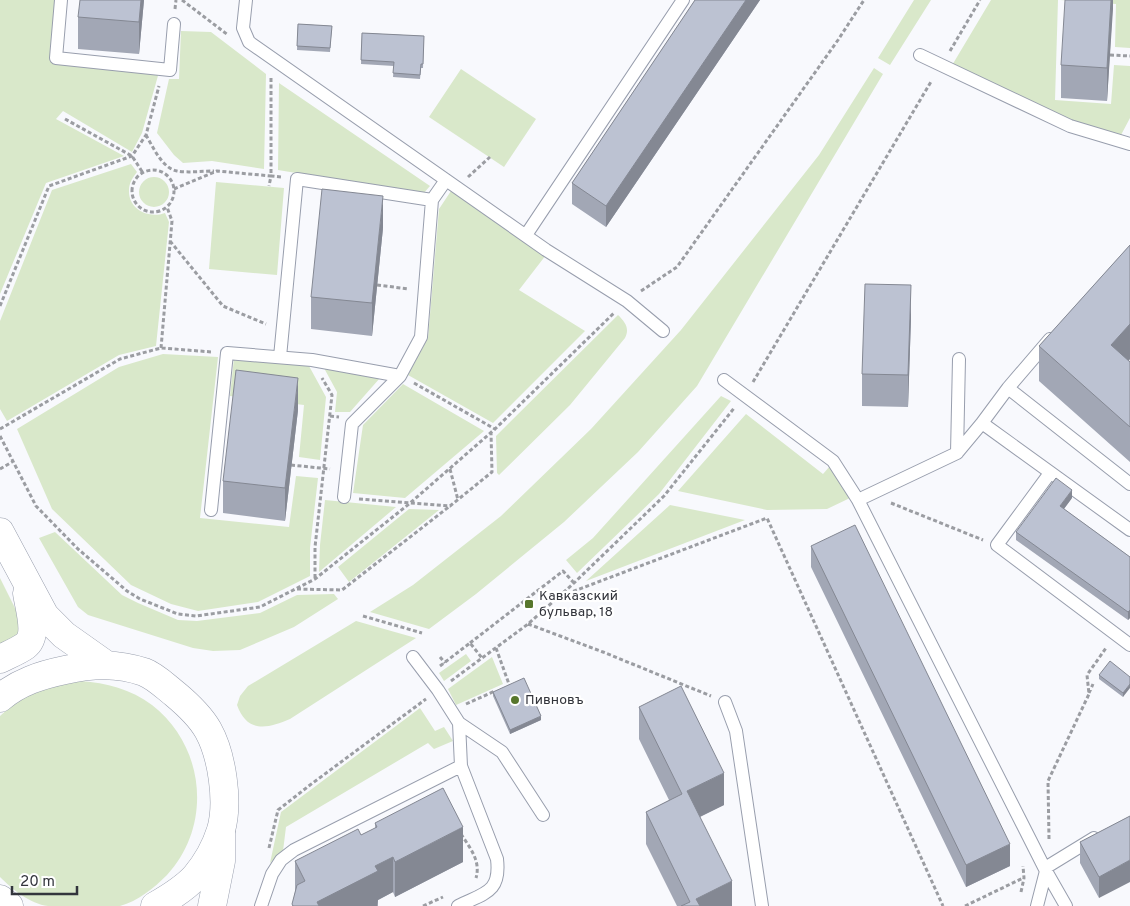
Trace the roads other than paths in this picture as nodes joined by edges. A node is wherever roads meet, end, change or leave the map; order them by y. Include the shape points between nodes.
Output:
1 (62, 0) edge
2 (246, 0) edge
3 (683, 0) edge
4 (174, 24) dead end
5 (920, 55) dead end
6 (1130, 144) edge
7 (446, 180) junction
8 (432, 200) junction
9 (526, 235) junction
10 (1059, 328) edge
11 (663, 331) dead end
12 (280, 357) junction
13 (960, 359) dead end
14 (400, 376) junction
15 (724, 380) dead end
16 (1008, 388) junction
17 (982, 423) junction
18 (957, 453) junction
19 (1050, 473) junction
20 (1130, 484) edge
21 (344, 497) road end
22 (864, 497) junction
23 (210, 510) dead end
24 (1130, 530) edge
25 (0, 532) edge
26 (24, 579) junction
27 (1130, 646) edge
28 (413, 657) dead end
29 (0, 659) edge
30 (104, 664) junction
31 (0, 698) edge
32 (725, 702) road end
33 (459, 723) junction
34 (461, 766) junction
35 (543, 816) dead end
36 (1106, 831) edge
37 (221, 832) junction
38 (1047, 868) junction
39 (0, 899) edge
40 (9, 906) edge
41 (155, 906) edge
42 (212, 906) edge
43 (261, 906) edge
44 (458, 906) edge
45 (762, 906) edge
46 (1037, 906) edge
47 (1066, 906) edge

1 - 4 lane via 56,58 170,70
2 - 7 lane via 243,28 249,42
3 - 9 lane
5 - 6 lane via 1070,126
7 - 8 lane
7 - 9 lane
8 - 12 lane via 297,179
8 - 14 lane via 421,337
9 - 11 lane via 627,300
10 - 16 lane
12 - 14 lane
12 - 23 lane via 227,353
13 - 18 lane
14 - 21 lane via 352,424
15 - 22 lane via 833,461
16 - 17 lane
16 - 20 lane
17 - 18 lane
17 - 19 lane
18 - 22 lane
19 - 24 lane
19 - 27 lane via 997,545
22 - 38 lane
25 - 26 main road
26 - 29 main road via 32,638 26,646
26 - 30 main road via 45,616 64,635
28 - 33 lane
30 - 31 main road via 41,676 15,686
30 - 37 main road via 147,673 188,704 208,730 218,754 222,776
32 - 45 lane via 736,731
33 - 34 lane
33 - 35 lane via 502,752
34 - 43 lane via 294,850 281,860 272,874
34 - 44 lane via 494,851 499,874 489,890
36 - 38 lane
37 - 41 main road via 195,877 175,895
37 - 42 main road via 221,861
38 - 46 lane
38 - 47 lane
39 - 40 main road

